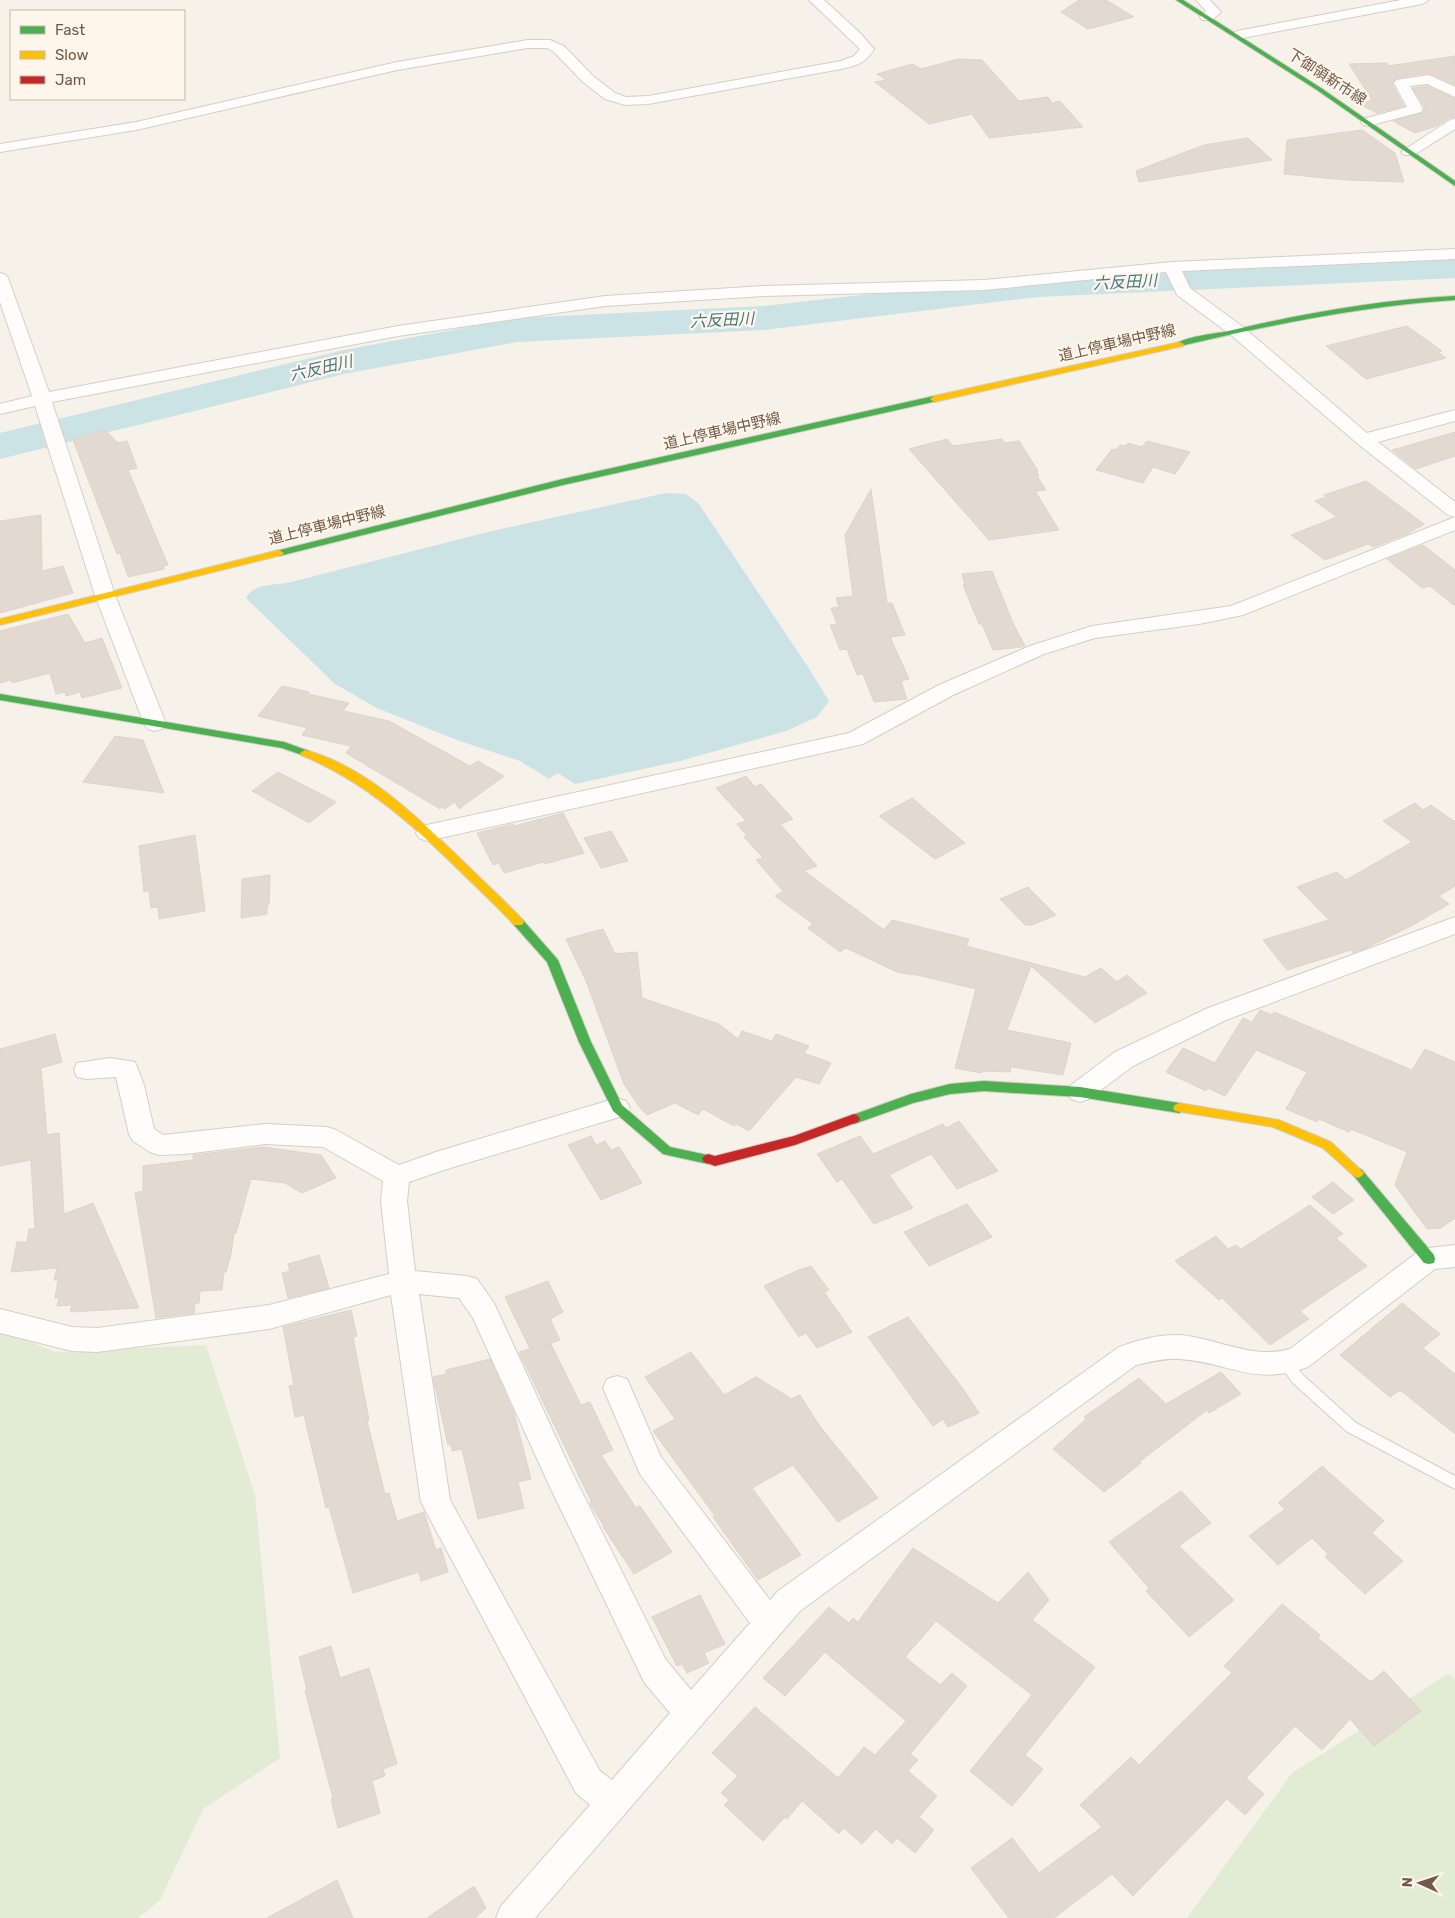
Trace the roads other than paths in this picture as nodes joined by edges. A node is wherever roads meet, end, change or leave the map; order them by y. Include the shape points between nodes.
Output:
1 (816, 0) edge
2 (1179, 0) edge
3 (1203, 0) edge
4 (1422, 0) edge
5 (1207, 17) junction
6 (1237, 35) junction
7 (1455, 93) edge
8 (1368, 122) junction
9 (1455, 123) edge
10 (0, 148) edge
11 (1410, 152) junction
12 (1455, 184) edge
13 (1455, 254) edge
14 (1172, 267) junction
15 (0, 278) edge
16 (1455, 298) edge
17 (1237, 331) junction
18 (43, 402) junction
19 (0, 409) edge
20 (1455, 415) edge
21 (1364, 440) junction
22 (1455, 511) edge
23 (1455, 523) edge
24 (105, 595) junction
25 (0, 622) edge
26 (0, 697) edge
27 (155, 724) junction
28 (427, 833) junction
29 (1455, 925) edge
30 (86, 1070) dead end
31 (1080, 1092) junction
32 (617, 1108) junction
33 (397, 1176) junction
34 (1442, 1257) edge
35 (403, 1281) junction
36 (0, 1321) edge
37 (1286, 1364) junction
38 (617, 1388) dead end
39 (1455, 1483) edge
40 (769, 1624) junction
41 (691, 1714) junction
42 (614, 1803) junction
43 (513, 1918) edge

1 - 10 street via 867,49 863,57 841,65 648,100 625,101 610,96 588,79 559,48 550,44 528,44 397,66 136,126
2 - 5 main road, 下御領新市線
3 - 5 street via 1214,12
4 - 6 street
5 - 6 main road, 下御領新市線
6 - 8 main road, 下御領新市線
7 - 8 street via 1429,79 1401,83 1416,109
8 - 11 main road, 下御領新市線
9 - 11 street
11 - 12 main road, 下御領新市線
13 - 14 street
14 - 17 street via 1183,291
14 - 18 street via 984,285 764,291 605,301 398,331
15 - 18 street
16 - 17 main road, 道上停車場中野線 via 1405,300 1352,308
17 - 21 street
17 - 24 main road, 道上停車場中野線 via 562,482
18 - 19 street
18 - 24 street
20 - 21 street
21 - 22 street
23 - 28 street via 1236,611 1092,632 1037,650 946,690 855,738
24 - 25 main road, 道上停車場中野線
24 - 27 street
26 - 27 main road
27 - 28 main road via 284,745 330,761 367,783
28 - 32 main road via 510,912 552,960 585,1042
29 - 31 street via 1216,1014 1124,1059
30 - 33 street via 126,1069 142,1134 159,1145 266,1134 327,1137
31 - 32 main road via 984,1086 950,1089 911,1099 795,1140 714,1161 667,1151
31 - 34 main road via 1275,1123 1327,1146 1357,1171
32 - 33 street
33 - 35 street via 394,1202
34 - 37 street via 1298,1359
35 - 36 street via 269,1317 98,1340 72,1339
35 - 41 street via 467,1287 484,1311 559,1476 655,1671
35 - 42 street via 436,1502 588,1782
37 - 39 lane via 1351,1427
37 - 40 street via 1264,1366 1178,1347 1129,1355 789,1601
38 - 40 street via 650,1465
40 - 41 street
41 - 42 street
42 - 43 street

